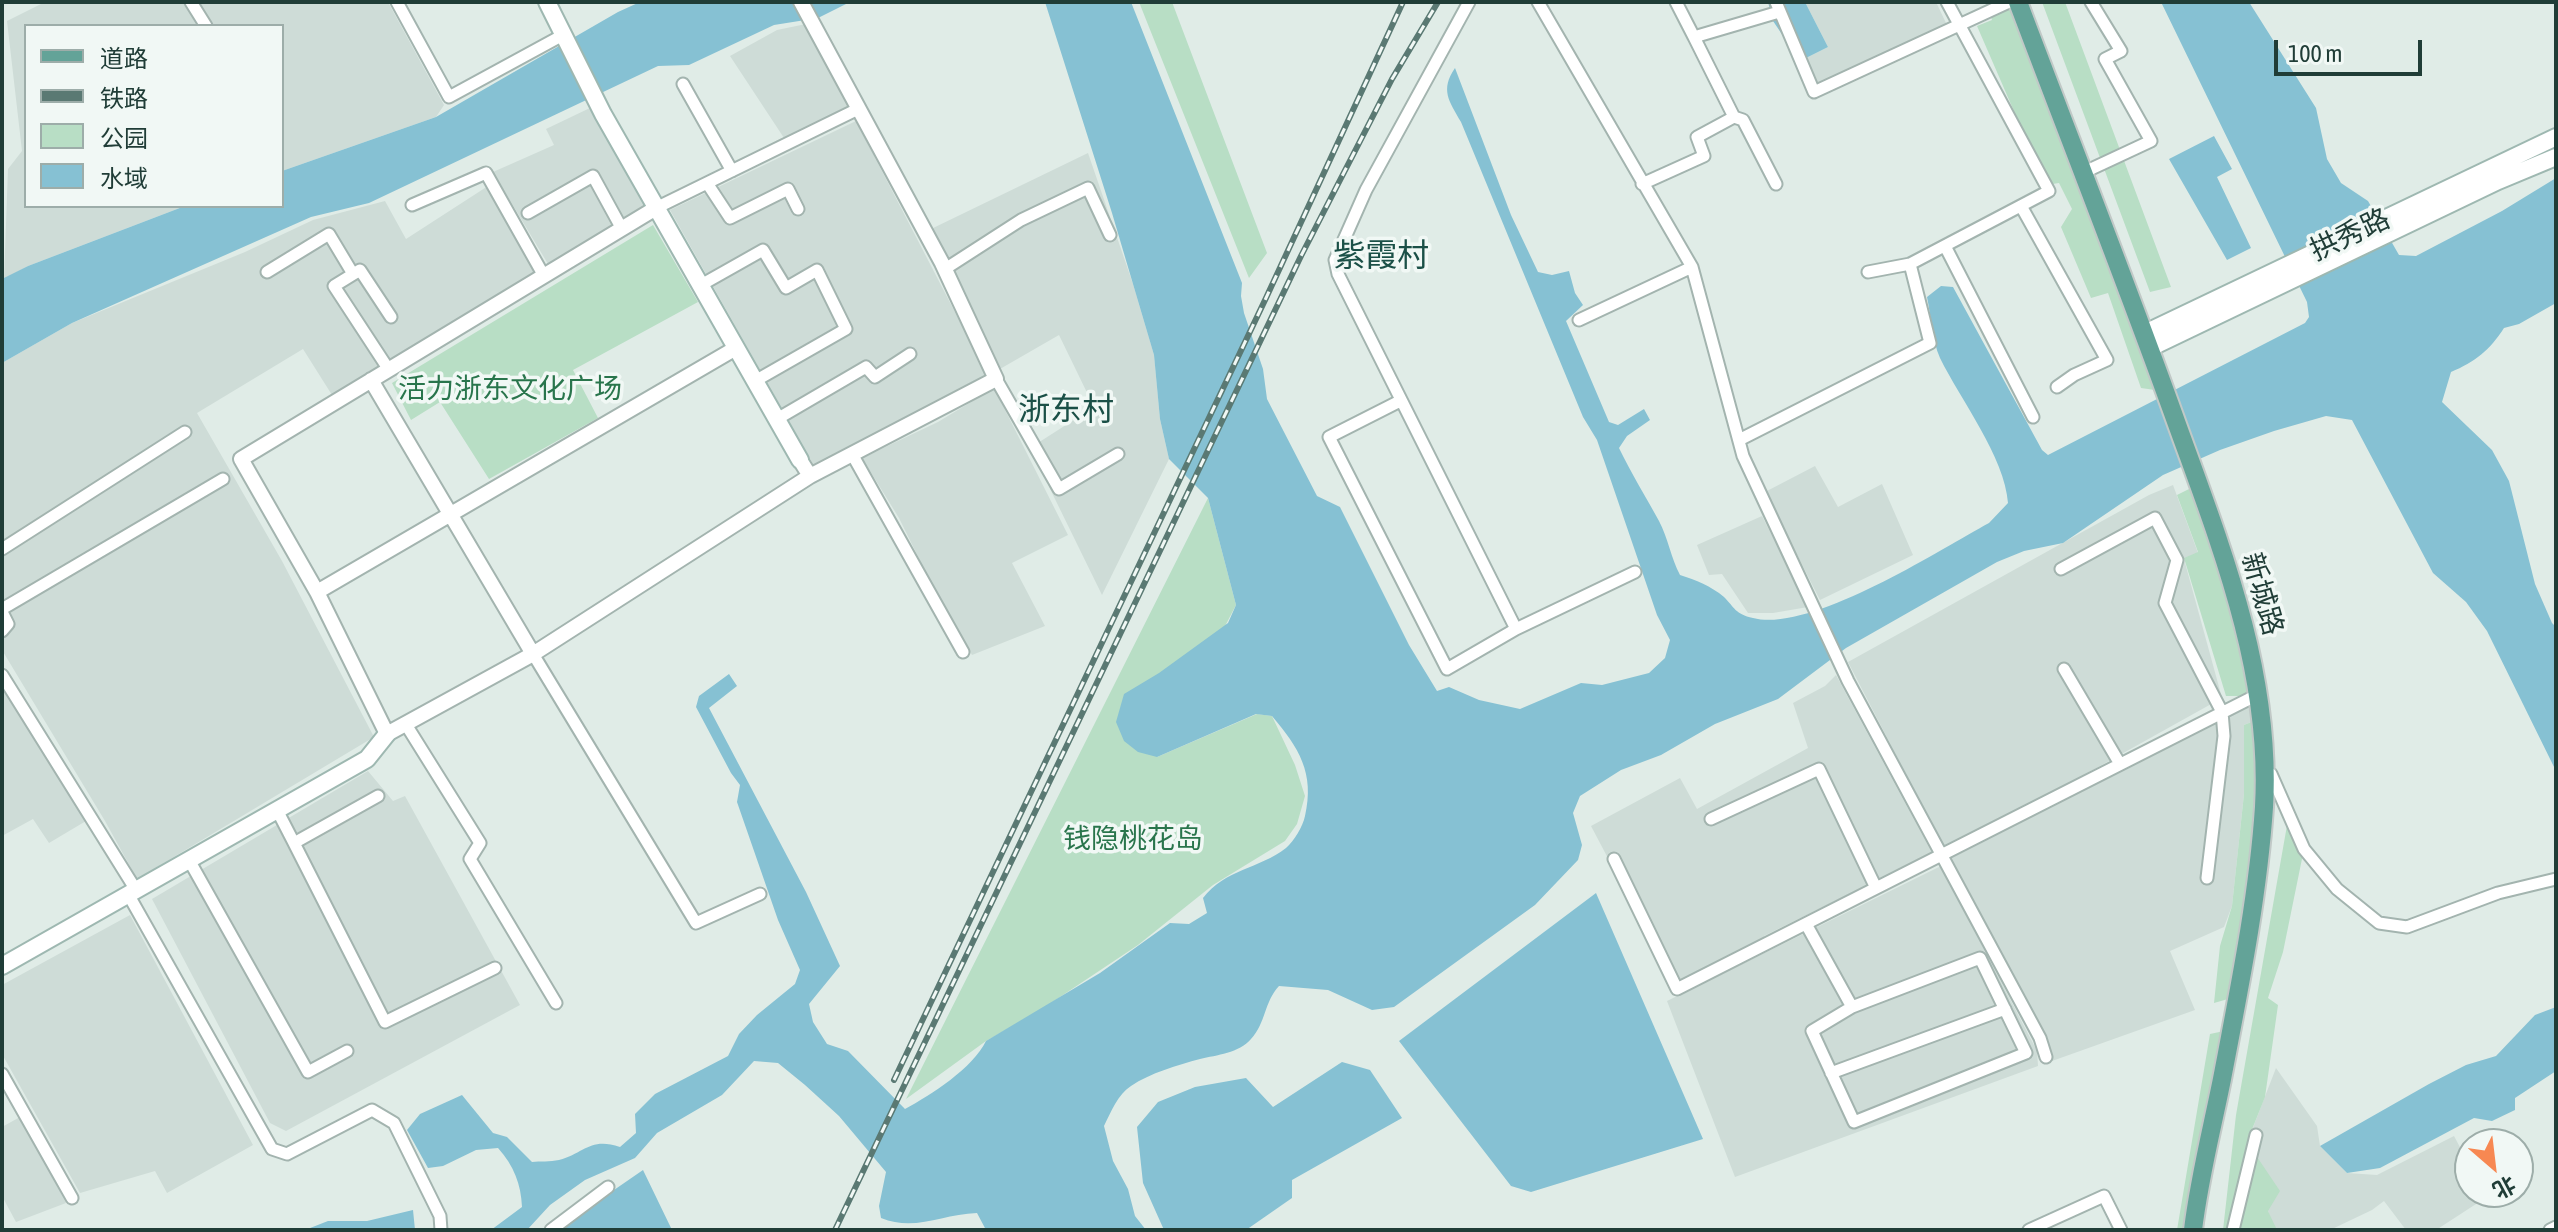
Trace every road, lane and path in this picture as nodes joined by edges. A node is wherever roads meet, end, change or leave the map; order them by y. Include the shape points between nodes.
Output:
1 (191, 2) edge
2 (397, 2) edge
3 (547, 2) edge
4 (801, 2) edge
5 (1469, 2) edge
6 (1538, 2) edge
7 (1676, 2) edge
8 (1947, 2) edge
9 (2009, 2) edge
10 (2018, 2) edge
11 (2026, 2) edge
12 (2091, 2) edge
13 (1777, 7) edge
14 (205, 24) edge
15 (1960, 26) junction
16 (563, 35) junction
17 (1694, 37) junction
18 (683, 84) dead end
19 (858, 109) junction
20 (1734, 117) junction
21 (2556, 137) edge
22 (2556, 157) edge
23 (2091, 169) junction
24 (732, 171) junction
25 (707, 183) junction
26 (1642, 184) junction
27 (1776, 184) dead end
28 (412, 205) dead end
29 (2021, 206) junction
30 (656, 208) junction
31 (798, 209) dead end
32 (528, 213) dead end
33 (2399, 220) junction
34 (622, 229) junction
35 (1110, 235) dead end
36 (1945, 246) junction
37 (1910, 264) junction
38 (1692, 267) junction
39 (945, 269) junction
40 (267, 272) dead end
41 (1868, 272) dead end
42 (353, 274) junction
43 (544, 276) junction
44 (701, 285) junction
45 (391, 317) dead end
46 (1579, 320) dead end
47 (2151, 338) junction
48 (736, 348) junction
49 (910, 354) dead end
50 (389, 370) junction
51 (996, 379) junction
52 (371, 380) junction
53 (755, 381) junction
54 (2057, 387) dead end
55 (1400, 401) junction
56 (2033, 417) dead end
57 (777, 419) junction
58 (185, 432) dead end
59 (1739, 440) junction
60 (852, 454) junction
61 (1118, 454) dead end
62 (800, 460) joint
63 (2196, 466) junction
64 (810, 476) junction
65 (223, 479) dead end
66 (451, 514) junction
67 (2, 549) edge
68 (2061, 569) dead end
69 (1635, 572) dead end
70 (317, 592) junction
71 (2, 611) edge
72 (1516, 629) junction
73 (2, 631) edge
74 (963, 652) dead end
75 (533, 654) junction
76 (2064, 669) dead end
77 (2, 675) edge
78 (2257, 695) junction
79 (2222, 712) junction
80 (405, 723) junction
81 (387, 734) junction
82 (2120, 764) junction
83 (2271, 774) junction
84 (378, 796) dead end
85 (277, 810) junction
86 (1711, 819) dead end
87 (294, 843) junction
88 (1941, 855) junction
89 (1614, 859) dead end
90 (189, 860) junction
91 (2207, 878) dead end
92 (2556, 879) edge
93 (1876, 888) junction
94 (132, 892) junction
95 (760, 894) dead end
96 (1806, 924) junction
97 (2, 966) edge
98 (495, 968) dead end
99 (556, 1003) dead end
100 (1852, 1007) junction
101 (2005, 1009) junction
102 (347, 1051) dead end
103 (2046, 1057) dead end
104 (1831, 1073) junction
105 (2, 1074) edge
106 (2256, 1135) dead end
107 (608, 1187) dead end
108 (72, 1198) dead end
109 (2556, 1227) edge
110 (441, 1230) edge
111 (551, 1230) edge
112 (2029, 1230) edge
113 (2121, 1230) edge
114 (2193, 1230) edge
115 (2201, 1230) edge
116 (2233, 1230) edge
117 (2550, 1230) edge

1 - 14 street
2 - 16 street via 449,97
3 - 16 main road
4 - 19 street
5 - 55 street via 1366,190 1335,260
6 - 26 street
7 - 17 street
8 - 15 street
9 - 15 street
10 - 47 main road, 新城路
11 - 23 main road, 新城路
12 - 23 street via 2121,51 2105,59 2151,141
13 - 15 street via 1814,92
13 - 17 street
15 - 29 street via 2049,191
16 - 30 main road
17 - 20 street
18 - 24 street
19 - 24 street
19 - 39 street
20 - 26 street via 1697,137 1704,156
20 - 27 street via 1743,120
21 - 33 main road, 拱秀路
22 - 33 main road, 拱秀路
23 - 47 main road, 新城路
24 - 25 street
25 - 30 street
25 - 31 street via 730,218 788,189
26 - 38 street
28 - 43 street via 486,173
29 - 36 street
29 - 54 street via 2107,360
30 - 34 street
30 - 44 main road
32 - 34 street via 593,176
33 - 47 main road, 拱秀路
34 - 43 street
35 - 39 street via 1088,188 1021,220
36 - 37 street
36 - 56 street
37 - 41 street
37 - 59 street via 1930,343
38 - 46 street
38 - 59 street
39 - 51 street
40 - 42 street via 329,234
42 - 45 street via 360,270
42 - 50 street via 334,286
43 - 50 street
44 - 48 main road
44 - 53 street via 763,250 786,288 817,270 846,329
47 - 63 main road, 新城路
48 - 53 main road
48 - 66 street
49 - 57 street via 875,377 866,367
50 - 52 street
51 - 60 street
51 - 61 street via 1059,489
52 - 66 street
52 - 70 street via 241,459
53 - 57 main road
55 - 72 street
55 - 72 street via 1329,437 1447,669
57 - 62 main road
58 - 67 street
59 - 88 street via 1848,681
60 - 64 street
60 - 74 street
62 - 64 street
63 - 78 main road, 新城路 via 2244,619
63 - 83 main road, 新城路 via 2252,617
64 - 75 street
65 - 71 street
66 - 70 street
66 - 75 street
68 - 79 street via 2155,518 2177,560 2165,603
69 - 72 street
70 - 81 street
71 - 73 street via 8,624
75 - 80 street
75 - 95 street via 696,923
76 - 82 street
77 - 94 street
78 - 79 street
78 - 114 main road, 新城路 via 2264,805 2253,898
79 - 82 street
79 - 91 street via 2224,736
80 - 81 street
80 - 99 street via 480,843 470,859
81 - 85 main road via 367,759
82 - 88 street
83 - 92 street via 2304,849 2337,889 2379,923 2407,927 2498,893
83 - 115 main road, 新城路 via 2261,900
84 - 87 street
85 - 87 street
85 - 90 main road
86 - 93 street via 1819,769
87 - 98 street via 385,1022
88 - 93 street
88 - 103 street
89 - 96 street via 1677,989
90 - 94 main road
90 - 102 street via 308,1072
93 - 96 street
94 - 97 main road
94 - 110 street via 272,1149 287,1154 372,1110 394,1123 440,1216
96 - 100 street
100 - 101 street via 1980,958
100 - 104 street via 1812,1031
101 - 104 street
101 - 104 street via 2026,1053 1854,1122
105 - 108 street
106 - 116 street
107 - 111 street
109 - 117 street
112 - 113 street via 2104,1196

